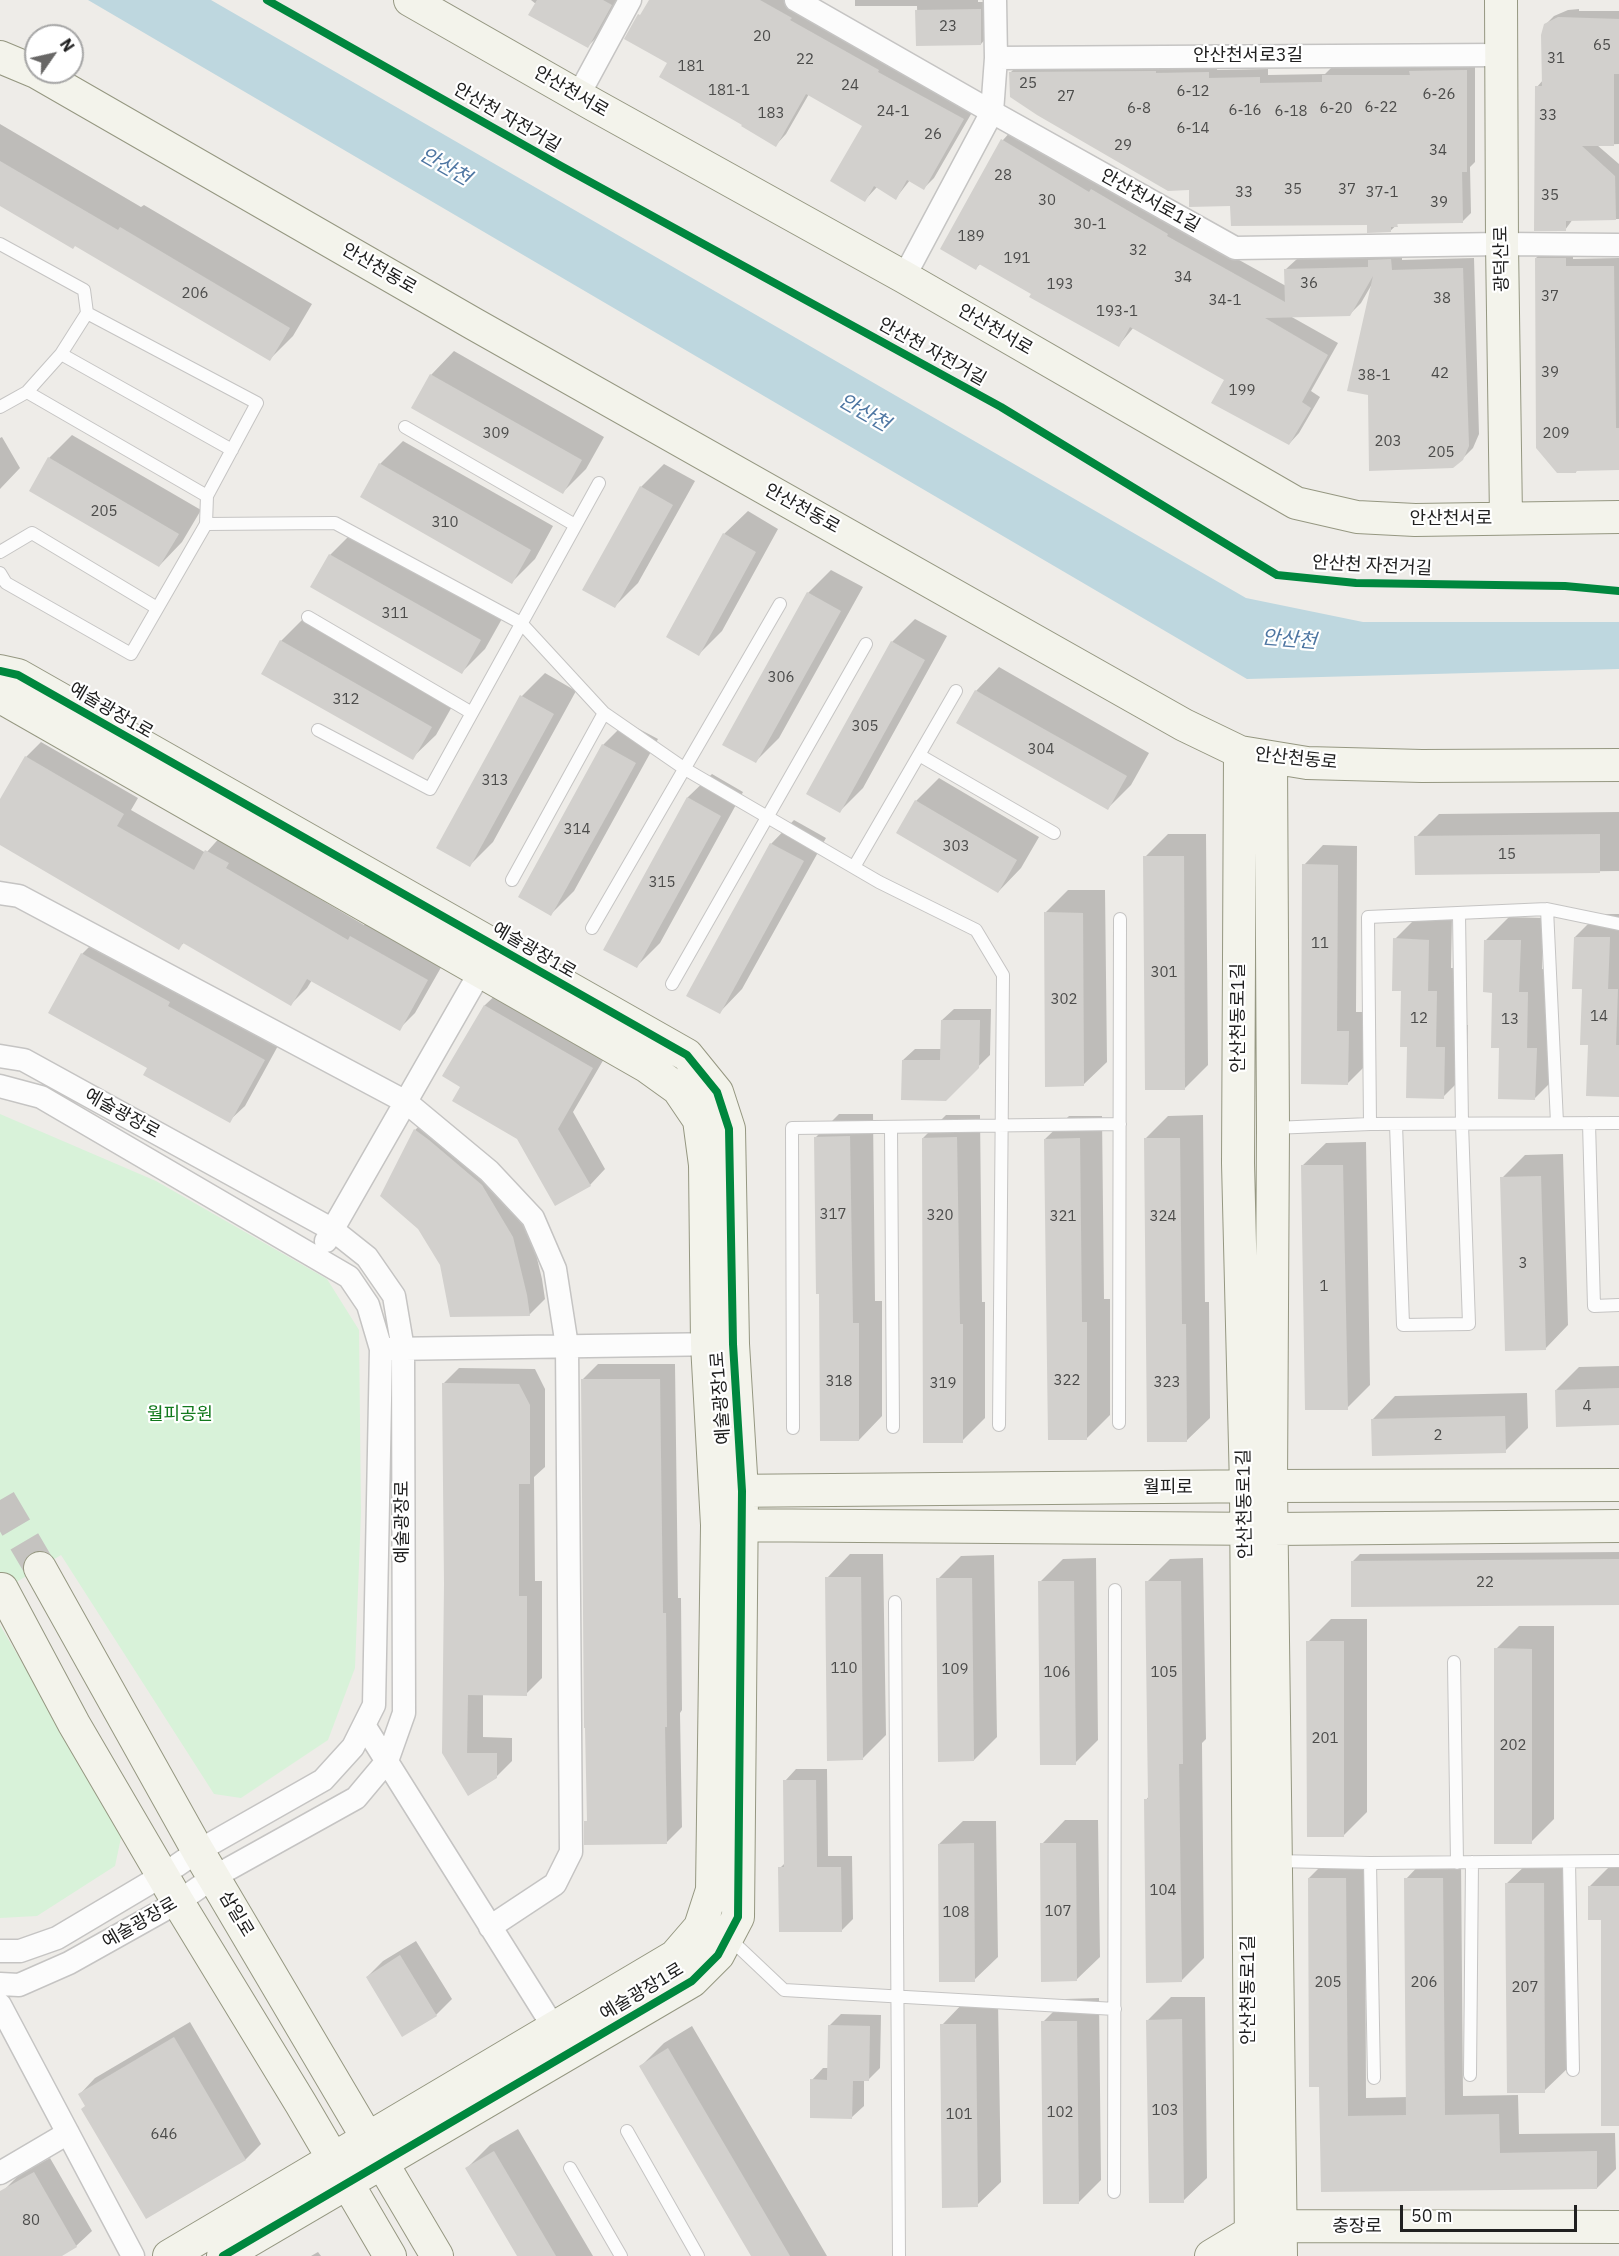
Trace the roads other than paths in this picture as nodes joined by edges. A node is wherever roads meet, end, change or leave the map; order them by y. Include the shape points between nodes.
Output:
1 (410, 0) edge
2 (630, 0) edge
3 (796, 0) edge
4 (995, 0) edge
5 (1501, 0) edge
6 (833, 10) edge
7 (1500, 55) junction
8 (0, 57) edge
9 (996, 58) junction
10 (24, 67) edge
11 (57, 84) edge
12 (578, 96) junction
13 (992, 112) junction
14 (0, 244) edge
15 (1502, 244) junction
16 (1619, 245) edge
17 (904, 277) junction
18 (87, 313) junction
19 (62, 354) junction
20 (27, 392) junction
21 (0, 407) edge
22 (405, 428) dead end
23 (232, 450) junction
24 (598, 483) dead end
25 (207, 496) junction
26 (1619, 517) edge
27 (1506, 518) junction
28 (206, 524) junction
29 (575, 525) junction
30 (0, 552) edge
31 (0, 573) edge
32 (780, 604) dead end
33 (157, 608) junction
34 (308, 617) dead end
35 (521, 623) junction
36 (866, 644) dead end
37 (0, 671) edge
38 (956, 691) dead end
39 (0, 699) edge
40 (604, 712) junction
41 (472, 713) junction
42 (318, 730) dead end
43 (1240, 752) junction
44 (919, 755) junction
45 (1271, 758) junction
46 (1619, 765) edge
47 (685, 769) junction
48 (767, 818) junction
49 (1054, 832) dead end
50 (854, 867) junction
51 (512, 880) dead end
52 (0, 893) edge
53 (1547, 909) junction
54 (1459, 914) junction
55 (1120, 919) dead end
56 (1619, 924) edge
57 (592, 928) dead end
58 (488, 959) junction
59 (672, 984) dead end
60 (0, 1056) edge
61 (0, 1086) edge
62 (406, 1102) junction
63 (1557, 1123) junction
64 (1589, 1123) junction
65 (1619, 1123) edge
66 (1120, 1124) junction
67 (1370, 1124) junction
68 (1396, 1124) junction
69 (1462, 1124) junction
70 (1002, 1126) junction
71 (891, 1127) junction
72 (1273, 1128) junction
73 (333, 1230) junction
74 (317, 1258) junction
75 (1619, 1305) edge
76 (720, 1344) junction
77 (567, 1346) junction
78 (392, 1349) junction
79 (1119, 1423) dead end
80 (999, 1425) dead end
81 (893, 1426) dead end
82 (793, 1428) dead end
83 (1619, 1485) edge
84 (1258, 1486) junction
85 (729, 1491) junction
86 (730, 1525) junction
87 (1619, 1526) edge
88 (1259, 1528) junction
89 (40, 1568) tunnel mouth
90 (2, 1589) dead end
91 (1116, 1590) dead end
92 (895, 1602) dead end
93 (1454, 1662) dead end
94 (364, 1725) junction
95 (387, 1761) junction
96 (198, 1851) junction
97 (1275, 1861) junction
98 (1619, 1861) edge
99 (1472, 1862) junction
100 (1569, 1862) junction
101 (1370, 1863) junction
102 (1457, 1863) junction
103 (163, 1875) junction
104 (214, 1877) junction
105 (178, 1902) junction
106 (490, 1927) junction
107 (728, 1937) junction
108 (0, 1951) edge
109 (0, 1984) edge
110 (897, 1996) junction
111 (0, 2006) edge
112 (1115, 2009) junction
113 (562, 2040) junction
114 (1573, 2070) dead end
115 (1470, 2075) dead end
116 (1374, 2078) dead end
117 (627, 2131) dead end
118 (68, 2133) junction
119 (375, 2151) junction
120 (570, 2168) dead end
121 (340, 2171) junction
122 (0, 2173) edge
123 (1114, 2192) dead end
124 (1619, 2227) edge
125 (1266, 2243) edge
126 (133, 2256) edge
127 (169, 2256) edge
128 (223, 2256) edge
129 (390, 2256) edge
130 (437, 2256) edge
131 (621, 2256) edge
132 (698, 2256) edge
133 (899, 2256) edge
134 (1211, 2256) edge

1 - 12 street, 안산천서로
2 - 12 street
3 - 6 street, 안산천서로1길
4 - 9 street
5 - 7 street, 광덕산로
6 - 13 street, 안산천서로1길
7 - 9 street, 안산천서로3길
7 - 15 street, 광덕산로
8 - 10 street, 안산천동로
9 - 13 street
11 - 43 street, 안산천동로 via 1184,725
12 - 17 street, 안산천서로
13 - 15 street, 안산천서로1길 via 1235,248
13 - 17 street
14 - 18 lane via 84,290
15 - 16 street, 안산천서로1길
15 - 27 street, 광덕산로
17 - 27 street, 안산천서로 via 1296,502 1357,517
18 - 19 lane
18 - 23 lane via 256,403
19 - 20 lane
19 - 23 lane
20 - 21 lane
20 - 25 lane
22 - 29 lane
23 - 25 lane
24 - 29 lane
25 - 28 lane
26 - 27 street, 안산천서로
28 - 33 lane
28 - 35 lane via 335,523
29 - 35 lane
30 - 33 lane via 32,533
31 - 33 lane via 6,583 131,654
32 - 47 lane
34 - 41 lane
35 - 40 lane
35 - 41 lane
36 - 48 lane
37 - 58 street, 예술광장1로 via 18,675
38 - 44 lane
39 - 58 street, 예술광장1로
40 - 47 lane
40 - 51 lane
41 - 42 lane via 430,789
43 - 45 street, 안산천동로
43 - 84 street, 안산천동로1길 via 1238,1163
44 - 49 lane
44 - 50 lane
45 - 46 street, 안산천동로 via 1306,763 1422,766
45 - 72 street, 안산천동로1길
47 - 48 lane
47 - 57 lane
48 - 50 lane
48 - 59 lane
50 - 70 lane via 976,930 1003,975
52 - 62 street via 19,896
53 - 54 lane
53 - 56 lane
53 - 63 lane
54 - 67 lane via 1368,916
54 - 69 lane
55 - 66 lane
58 - 62 street
58 - 76 street, 예술광장1로 via 678,1089 699,1120
60 - 73 street, 예술광장로 via 24,1060
61 - 74 street, 예술광장로 via 41,1097
62 - 73 street
62 - 77 street via 489,1171 533,1218 555,1269
63 - 64 lane
63 - 69 lane
64 - 65 lane
64 - 75 lane via 1594,1306
66 - 70 lane
66 - 79 lane
67 - 68 lane
67 - 72 lane
68 - 69 lane
68 - 69 lane via 1403,1325 1469,1324
70 - 71 lane
70 - 80 lane
71 - 81 lane
71 - 82 lane via 792,1128
72 - 84 street, 안산천동로1길
73 - 74 street
73 - 78 street, 예술광장로 via 367,1257 394,1296
74 - 78 street, 예술광장로 via 349,1277
76 - 77 street
76 - 85 street, 예술광장1로
77 - 78 street
77 - 106 street via 571,1852 555,1884
78 - 94 street, 예술광장로 via 374,1705
78 - 95 street, 예술광장로 via 404,1713
83 - 84 street, 월피로
84 - 85 street, 월피로
84 - 88 street, 안산천동로1길
85 - 86 street, 예술광장1로
86 - 88 street
86 - 107 street, 예술광장1로 via 738,1917
86 - 113 street, 예술광장1로 via 712,1890 700,1927 675,1956
87 - 88 street
88 - 97 street, 안산천동로1길
88 - 125 street, 안산천동로1길
89 - 96 street, 삼일로
90 - 103 street via 74,1724
91 - 112 lane
92 - 110 lane
93 - 102 lane
94 - 95 street
94 - 96 street, 예술광장로 via 353,1747 323,1780
95 - 104 street, 예술광장로 via 356,1798
95 - 106 street
96 - 103 street, 예술광장로
96 - 104 street, 삼일로
97 - 101 lane
97 - 125 street, 안산천동로1길
98 - 100 lane
99 - 100 lane
99 - 102 lane
99 - 115 lane
100 - 114 lane
101 - 102 lane
101 - 116 lane
103 - 105 street
103 - 108 street, 예술광장로 via 57,1938 21,1951
104 - 105 street, 예술광장로
104 - 119 street, 삼일로
105 - 109 street, 예술광장로 via 69,1963 19,1985
105 - 121 street
106 - 113 street
107 - 110 lane via 784,1990
107 - 113 street, 예술광장1로 via 718,1955 692,1981
110 - 112 lane
110 - 133 lane
111 - 118 street
112 - 123 lane
113 - 119 street, 예술광장1로
117 - 132 lane
118 - 122 street
118 - 126 street
119 - 121 street, 예술광장1로
119 - 130 street, 삼일로
120 - 131 lane
121 - 127 street, 예술광장1로
121 - 128 street, 예술광장1로
121 - 129 street
124 - 125 street, 충장로
125 - 134 street

